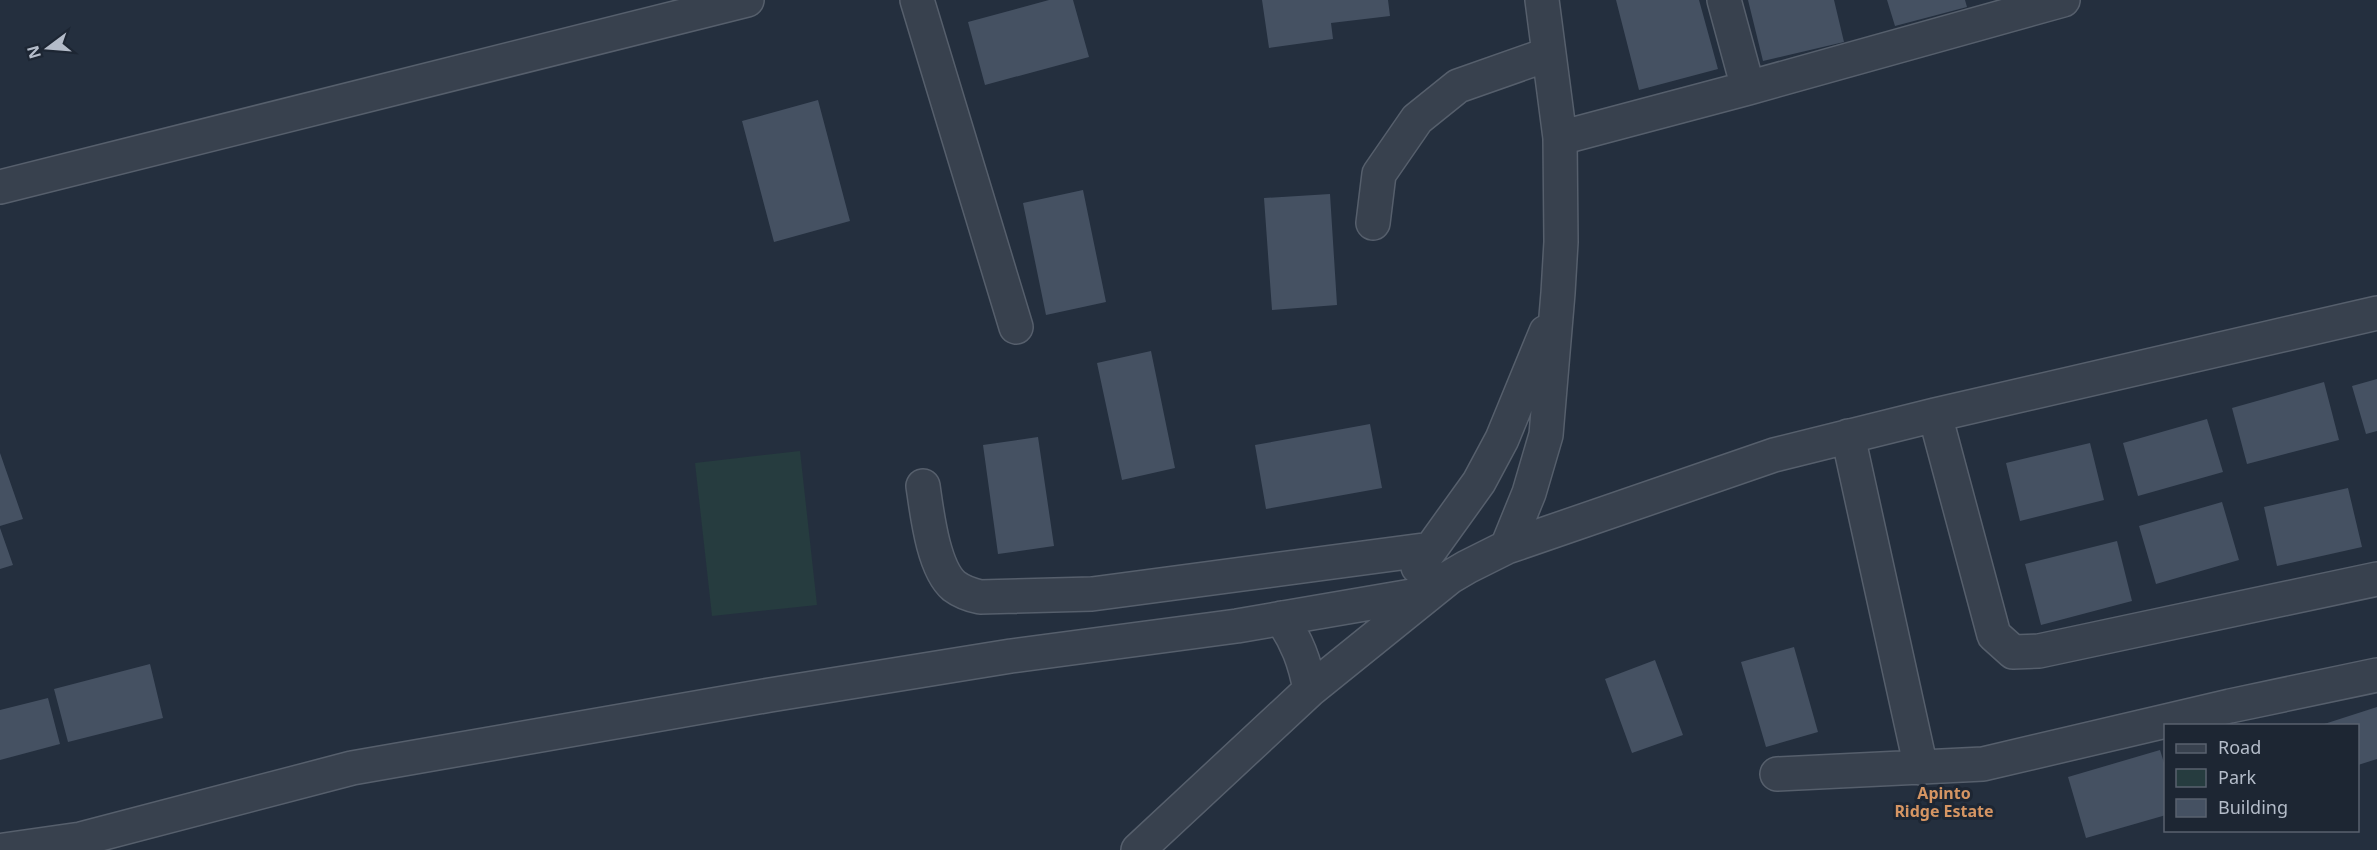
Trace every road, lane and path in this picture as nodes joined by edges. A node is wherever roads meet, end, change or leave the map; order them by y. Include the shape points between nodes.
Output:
1 (747, 0) edge
2 (917, 0) edge
3 (1542, 0) edge
4 (1724, 0) edge
5 (2063, 0) edge
6 (2001, 8) edge
7 (1550, 54) junction
8 (1749, 88) junction
9 (1560, 138) junction
10 (0, 187) edge
11 (1373, 223) dead end
12 (1556, 311) junction
13 (2377, 313) edge
14 (1016, 327) dead end
15 (1935, 414) junction
16 (1848, 436) junction
17 (923, 486) dead end
18 (1507, 547) junction
19 (1431, 549) junction
20 (2377, 579) edge
21 (1430, 593) junction
22 (1395, 599) junction
23 (1281, 618) junction
24 (2377, 675) edge
25 (1310, 690) junction
26 (1921, 768) junction
27 (1777, 774) dead end
28 (4, 850) edge
29 (1138, 850) edge

1 - 10 street
2 - 14 street
3 - 7 street
4 - 8 street
5 - 6 street
6 - 8 street
7 - 9 street
7 - 11 street via 1458,86 1417,119 1379,174
8 - 9 street
9 - 12 street via 1561,242
12 - 18 street via 1546,435 1529,493
12 - 19 street via 1502,439 1479,482
13 - 15 street
15 - 16 street
15 - 20 street via 1994,635 2013,652 2039,651
16 - 18 street via 1773,455
16 - 26 street
17 - 19 street via 941,568 952,584 980,597 1092,594
18 - 21 street via 1467,567
19 - 22 street
21 - 22 street
21 - 25 street
22 - 23 street
23 - 25 street via 1302,655
23 - 28 street via 782,693 352,768 81,839
24 - 26 street via 1983,764
25 - 29 street
26 - 27 street

